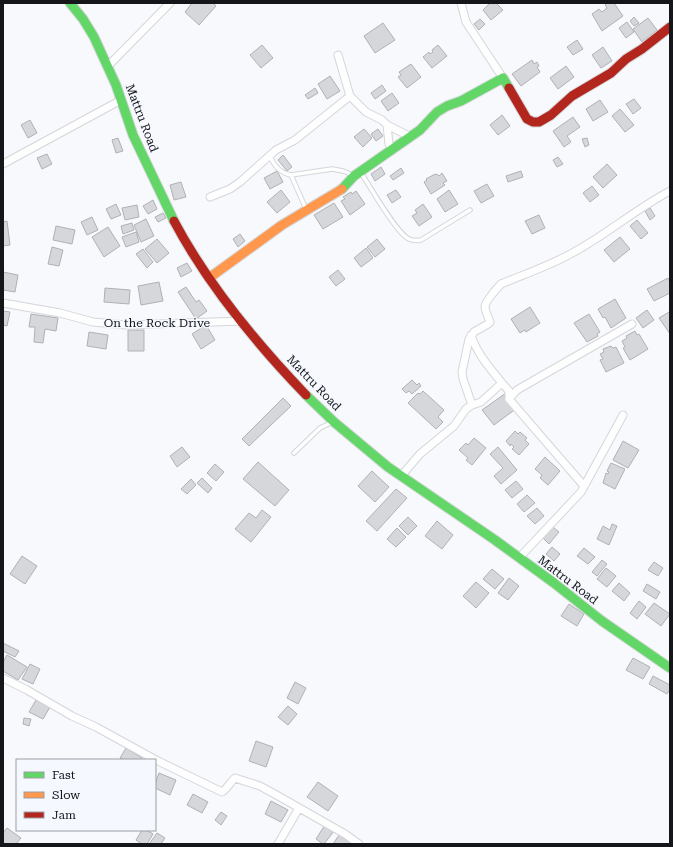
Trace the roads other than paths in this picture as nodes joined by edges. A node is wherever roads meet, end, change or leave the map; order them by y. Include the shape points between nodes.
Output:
1 (70, 3) edge
2 (170, 3) edge
3 (460, 3) edge
4 (670, 26) edge
5 (338, 55) dead end
6 (108, 66) junction
7 (502, 78) junction
8 (350, 96) junction
9 (121, 100) junction
10 (387, 125) junction
11 (411, 137) junction
12 (392, 150) junction
13 (270, 155) junction
14 (3, 164) edge
15 (357, 174) junction
16 (291, 175) junction
17 (670, 190) edge
18 (210, 197) dead end
19 (470, 210) dead end
20 (307, 211) junction
21 (209, 278) junction
22 (3, 304) edge
23 (242, 322) junction
24 (632, 324) dead end
25 (471, 335) junction
26 (502, 383) junction
27 (509, 399) junction
28 (472, 405) junction
29 (624, 415) dead end
30 (334, 422) junction
31 (294, 453) dead end
32 (402, 475) junction
33 (584, 486) junction
34 (519, 558) junction
35 (670, 668) edge
36 (3, 678) edge
37 (154, 759) edge
38 (156, 760) edge
39 (299, 808) junction
40 (278, 844) edge
41 (359, 844) edge

1 - 6 main road, Mattru Road via 94,37
2 - 6 street
3 - 7 street via 466,22
4 - 7 main road via 611,73 566,100 560,108 537,123 532,123 528,119
5 - 8 street
6 - 9 main road, Mattru Road
7 - 11 main road via 437,112
8 - 10 street via 366,112
8 - 13 street via 295,140
9 - 14 street
9 - 21 main road, Mattru Road via 133,135 168,209
10 - 11 street
10 - 12 street
11 - 12 main road
12 - 15 main road
13 - 16 lane via 282,173
13 - 18 street via 230,189
15 - 16 lane via 332,169
15 - 19 lane via 408,239 421,240
15 - 20 main road via 341,190
16 - 20 lane
17 - 25 street via 573,253 501,284 486,303 490,322
20 - 21 main road via 282,225
21 - 23 main road, Mattru Road
22 - 23 street, On the Rock Drive via 60,313 93,322 119,324
23 - 30 main road, Mattru Road via 305,394
24 - 27 street via 517,390
25 - 26 street via 474,346
25 - 28 street via 462,372
26 - 27 street via 510,391
26 - 28 street via 481,402
27 - 33 street
28 - 32 street via 454,426 420,454
29 - 33 street
30 - 31 lane via 320,428
30 - 32 main road, Mattru Road via 388,467
32 - 34 main road, Mattru Road
33 - 34 street
34 - 35 main road, Mattru Road via 602,621
36 - 37 street
38 - 39 street via 222,792 235,778 240,779 260,786
39 - 40 street
39 - 41 street

